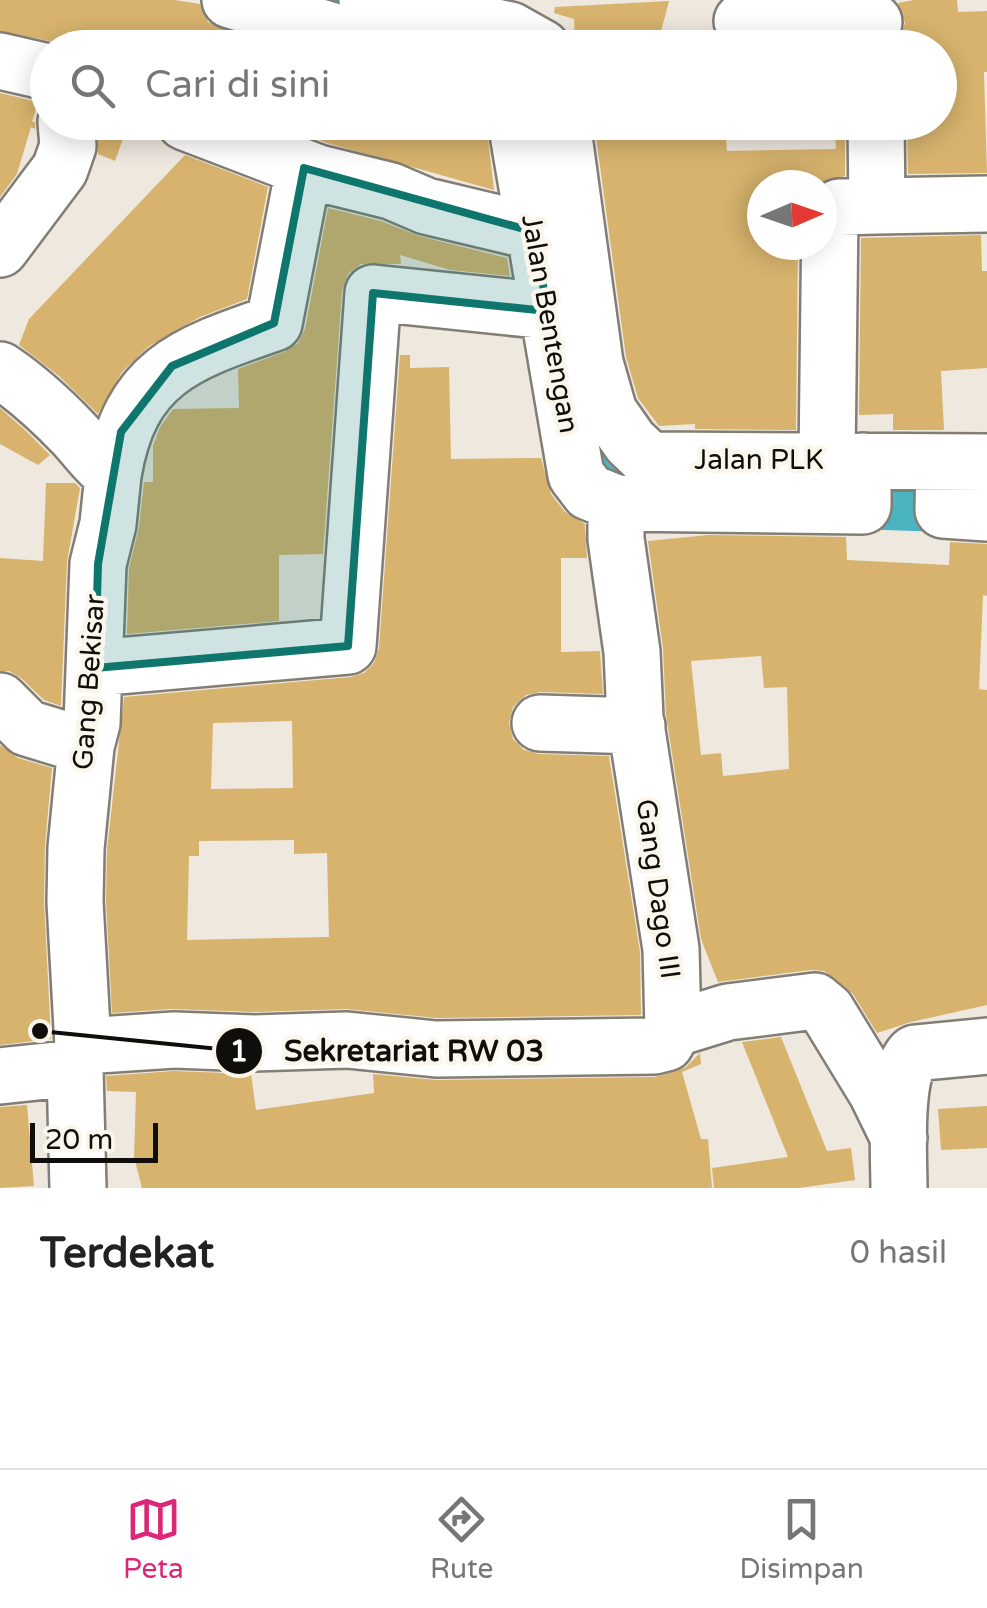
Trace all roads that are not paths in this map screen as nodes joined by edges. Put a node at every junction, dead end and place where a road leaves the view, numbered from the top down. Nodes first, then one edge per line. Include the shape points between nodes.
1 (230, 0) edge
2 (367, 0) edge
3 (551, 0) edge
4 (742, 21) dead end
5 (874, 23) edge
6 (329, 30) edge
7 (510, 30) edge
8 (553, 30) edge
9 (0, 61) edge
10 (30, 68) edge
11 (68, 140) edge
12 (232, 140) edge
13 (519, 140) edge
14 (563, 140) edge
15 (876, 140) edge
16 (304, 168) junction
17 (987, 204) edge
18 (877, 206) junction
19 (535, 232) junction
20 (0, 249) edge
21 (547, 311) junction
22 (575, 365) junction
23 (0, 370) edge
24 (113, 475) junction
25 (855, 478) junction
26 (635, 481) junction
27 (958, 486) edge
28 (95, 668) junction
29 (0, 702) edge
30 (540, 723) dead end
31 (637, 726) junction
32 (86, 746) junction
33 (673, 1030) junction
34 (987, 1046) edge
35 (79, 1057) junction
36 (0, 1076) edge
37 (900, 1163) edge
38 (78, 1188) edge

1 - 6 street
2 - 7 street
3 - 8 street
4 - 5 street
9 - 10 street
11 - 20 street via 60,169
12 - 16 street
13 - 19 street, Jalan Bentengan
14 - 22 street
15 - 18 street
16 - 19 street
16 - 24 street, Gang Bekisar via 274,324 223,341 161,374 132,410
17 - 18 street
18 - 25 street via 830,212
19 - 21 street, Jalan Bentengan
21 - 22 street, Jalan Bentengan
21 - 28 street via 373,292 348,646
22 - 26 street via 630,442
23 - 24 street via 39,399
24 - 28 street, Gang Bekisar via 98,564
25 - 26 street, Jalan PLK
25 - 27 street, Jalan PLK
26 - 31 street, Gang Dago III via 616,539
28 - 32 street, Gang Bekisar
29 - 32 street via 27,728
30 - 31 street
31 - 33 street, Gang Dago III via 672,949
32 - 35 street, Gang Bekisar via 75,902
33 - 35 street via 666,1043 654,1046 436,1049 347,1040 174,1040
33 - 37 street via 728,1012 815,1001 832,1019
34 - 37 street via 908,1057
35 - 36 street
35 - 38 street, Gang Bekisar

